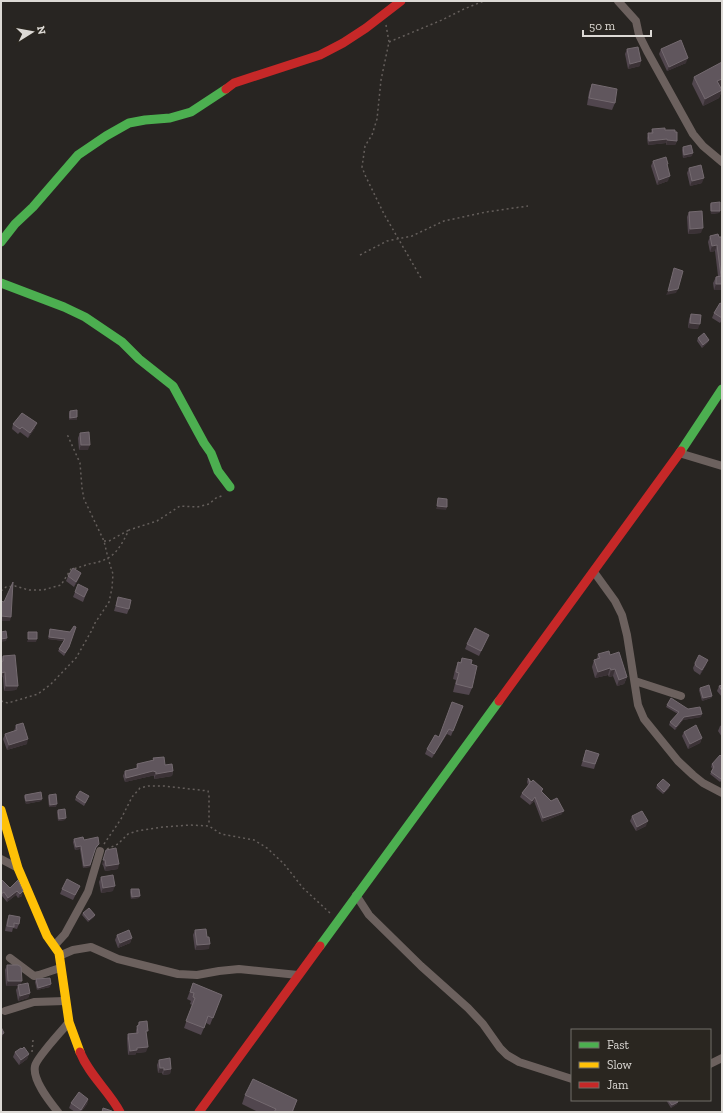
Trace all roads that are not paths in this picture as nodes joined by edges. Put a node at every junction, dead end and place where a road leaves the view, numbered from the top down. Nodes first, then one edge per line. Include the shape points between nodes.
1 (401, 1) edge
2 (618, 1) edge
3 (722, 162) edge
4 (1, 242) edge
5 (1, 283) edge
6 (722, 389) edge
7 (680, 453) junction
8 (722, 466) edge
9 (230, 487) road end
10 (594, 572) junction
11 (635, 681) junction
12 (680, 696) dead end
13 (722, 793) edge
14 (1, 810) edge
15 (100, 852) road end
16 (1, 858) edge
17 (18, 868) junction
18 (356, 895) junction
19 (54, 946) junction
20 (59, 956) junction
21 (10, 958) dead end
22 (60, 968) junction
23 (298, 975) junction
24 (66, 1001) junction
25 (5, 1011) dead end
26 (69, 1022) junction
27 (722, 1058) edge
28 (711, 1064) edge
29 (571, 1079) edge
30 (58, 1112) edge
31 (120, 1112) edge
32 (199, 1112) edge

1 - 4 street via 366,28 320,54 234,83 192,112 170,118 129,123 106,136 78,155
2 - 3 street via 636,21 639,35 647,51 693,134
5 - 9 street via 85,317 122,342 173,386 211,453 218,471
6 - 7 street
7 - 8 street
7 - 10 street
10 - 11 street via 622,615
10 - 18 street
11 - 12 street
11 - 13 street via 638,705 644,719 678,761 693,775
14 - 17 street
15 - 19 street via 88,892 65,934
16 - 17 street
17 - 19 street via 47,936
18 - 23 street
18 - 29 street via 369,915 468,1008 507,1055 519,1062
19 - 20 street
20 - 22 street
20 - 23 street via 82,947 91,947 118,959 187,976 239,969
21 - 22 street via 34,976
22 - 24 street
23 - 32 street
24 - 25 street via 34,1002
24 - 26 street
26 - 30 street via 35,1066 40,1086
26 - 31 street via 88,1068 114,1100
27 - 28 street

